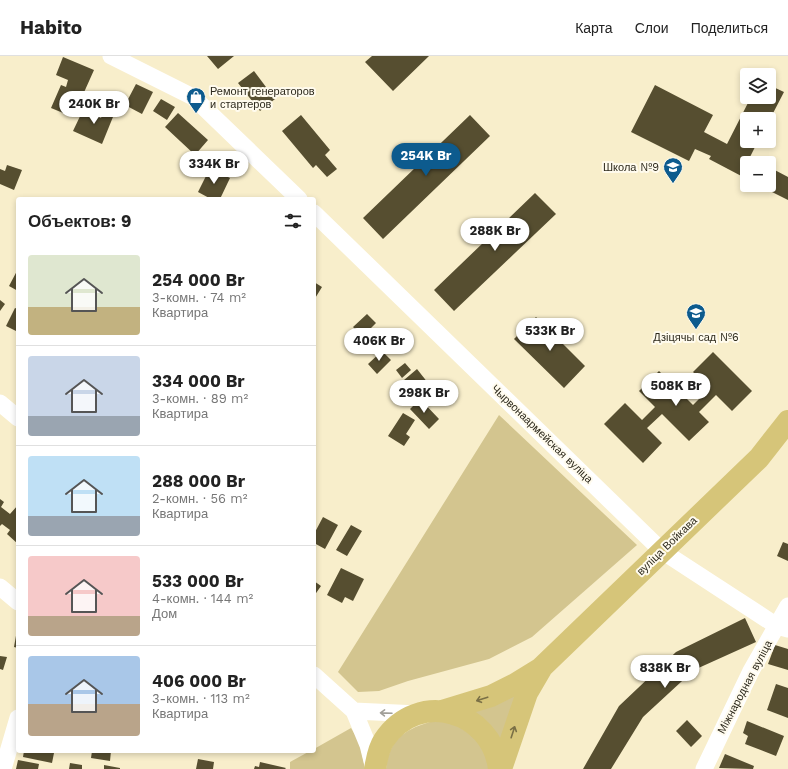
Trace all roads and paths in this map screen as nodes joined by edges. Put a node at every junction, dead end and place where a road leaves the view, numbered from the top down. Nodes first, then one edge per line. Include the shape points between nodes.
1 (111, 56) edge
2 (298, 197) edge
3 (316, 215) edge
4 (0, 403) edge
5 (16, 416) edge
6 (788, 421) edge
7 (662, 551) junction
8 (0, 587) edge
9 (16, 600) edge
10 (788, 606) edge
11 (783, 628) edge
12 (541, 668) junction
13 (316, 677) edge
14 (354, 711) junction
15 (442, 711) junction
16 (419, 714) junction
17 (16, 724) edge
18 (2, 769) edge
19 (375, 769) edge
20 (500, 769) edge
21 (704, 769) edge

1 - 2 street via 193,97
3 - 7 street, Чырвонаармейская вуліца
4 - 5 street
6 - 7 main road, вуліца Войкава via 759,458
7 - 11 street, Чырвонаармейская вуліца
7 - 12 main road, вуліца Войкава
8 - 9 street
10 - 11 street, Міжнародная вуліца
11 - 21 street, Міжнародная вуліца via 751,671
12 -> 15 main road, вуліца Войкава via 491,696
20 -> 12 main road, вуліца Войкава via 527,693
13 - 14 street
16 -> 14 street
14 - 19 street
15 - 16 main road, вуліца Войкава
15 - 20 main road, вуліца Войкава via 464,718 483,731 492,744
16 - 19 main road, вуліца Войкава via 393,729 377,754
17 - 18 street

